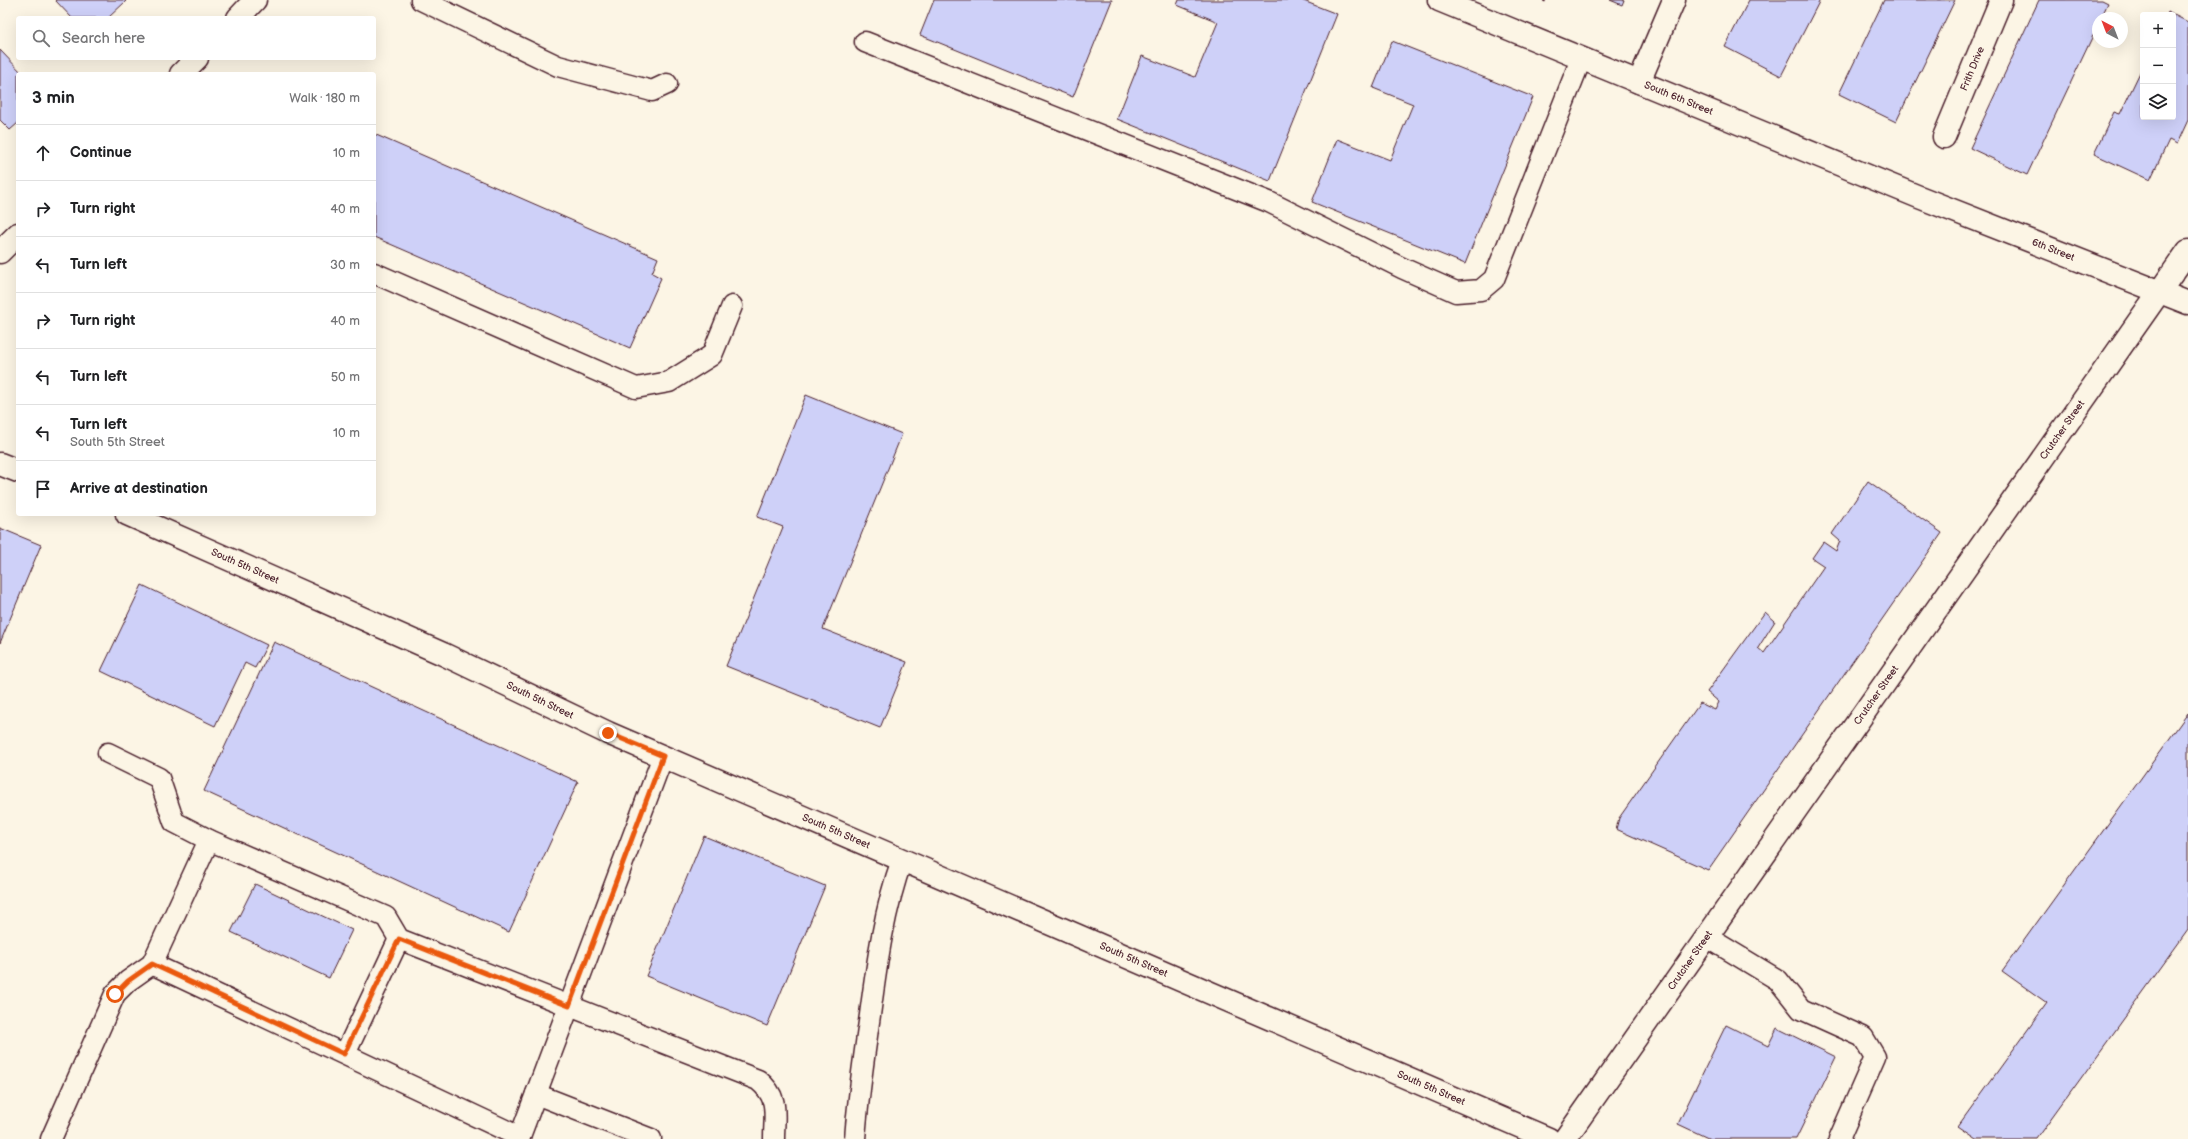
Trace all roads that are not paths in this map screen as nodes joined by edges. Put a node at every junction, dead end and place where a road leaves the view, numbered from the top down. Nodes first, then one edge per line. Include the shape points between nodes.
1 (255, 0) edge
2 (421, 0) edge
3 (1439, 0) edge
4 (1674, 0) edge
5 (2001, 0) edge
6 (240, 16) edge
7 (865, 42) dead end
8 (1581, 59) junction
9 (195, 60) edge
10 (183, 72) edge
11 (1639, 82) junction
12 (667, 84) dead end
13 (1944, 137) dead end
14 (1919, 197) joint
15 (16, 236) edge
16 (2188, 251) edge
17 (0, 252) edge
18 (376, 274) edge
19 (2160, 292) junction
20 (2188, 303) edge
21 (732, 306) dead end
22 (0, 464) edge
23 (16, 470) edge
24 (132, 516) edge
25 (108, 753) dead end
26 (663, 756) junction
27 (209, 840) junction
28 (902, 860) junction
29 (1707, 937) junction
30 (399, 939) junction
31 (152, 964) junction
32 (569, 1006) junction
33 (344, 1054) junction
34 (536, 1094) junction
35 (519, 1138) edge
36 (51, 1139) edge
37 (651, 1139) edge
38 (774, 1139) edge
39 (855, 1139) edge
40 (1549, 1139) edge
41 (1565, 1139) edge
42 (1838, 1139) edge

1 - 6 street
2 - 12 lane via 558,66 652,90
3 - 8 street, South 6th Street
4 - 11 street
5 - 13 street, Frith Drive
7 - 8 lane via 1268,202 1456,292 1481,290 1494,278
8 - 11 street, South 6th Street
9 - 10 street
11 - 14 street, South 6th Street
14 - 19 street, 6th Street
15 - 17 street
16 - 19 street, Crutcher Street
18 - 21 lane via 636,388 669,382 712,355
19 - 20 street, 6th Street
19 - 29 street, Crutcher Street
22 - 23 street
24 - 26 street, South 5th Street
25 - 27 lane via 159,778 174,822
26 - 28 street, South 5th Street
26 - 32 lane
27 - 30 lane via 386,916
27 - 31 lane
28 - 39 lane via 892,888 880,949 857,1101
28 - 40 street, South 5th Street
29 - 41 street, Crutcher Street
29 - 42 lane via 1778,980 1801,1009 1863,1037 1875,1057
30 - 32 lane
30 - 33 lane
31 - 33 lane
31 - 36 lane via 115,994
32 - 34 lane
32 - 38 lane via 758,1080 769,1089 773,1097
33 - 35 lane
34 - 35 lane
34 - 37 lane

